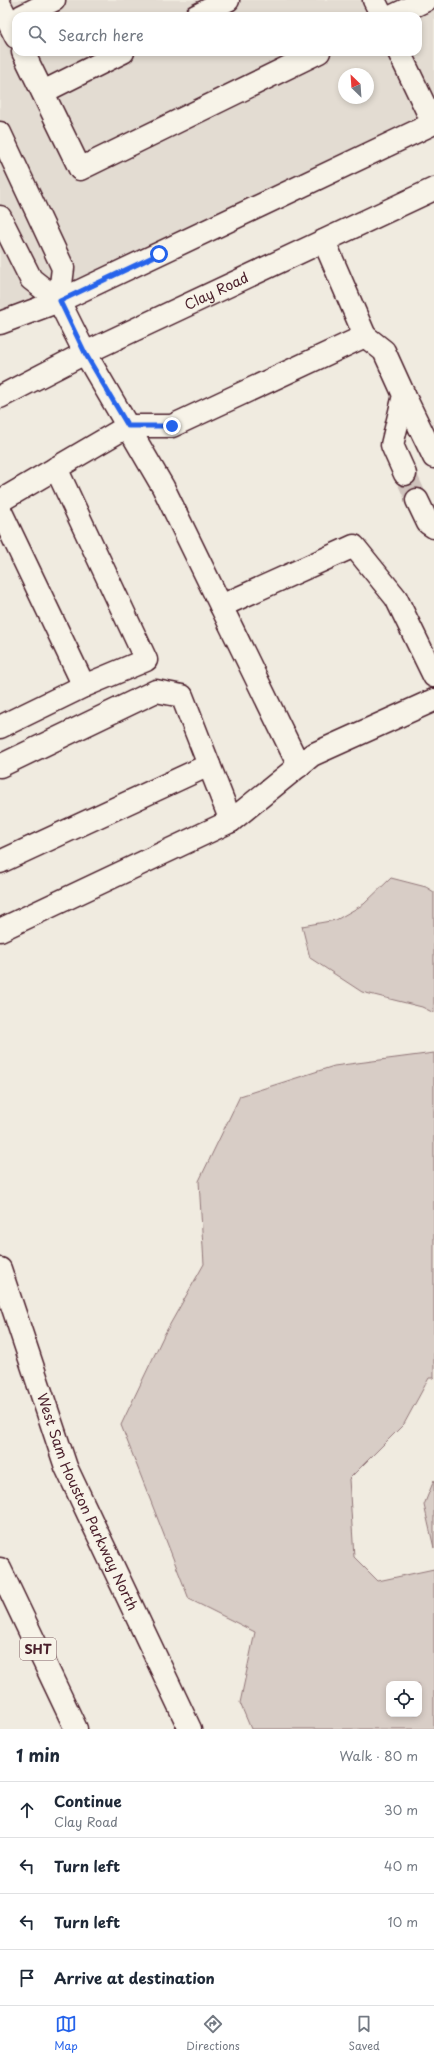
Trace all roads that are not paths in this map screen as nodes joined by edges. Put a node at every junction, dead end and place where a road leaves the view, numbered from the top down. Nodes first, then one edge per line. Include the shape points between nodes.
1 (54, 0) edge
2 (228, 0) edge
3 (374, 0) edge
4 (426, 0) edge
5 (29, 12) edge
6 (204, 12) edge
7 (380, 12) edge
8 (401, 12) edge
9 (25, 56) edge
10 (115, 56) edge
11 (311, 56) edge
12 (401, 56) edge
13 (43, 92) junction
14 (434, 124) edge
15 (0, 133) edge
16 (434, 189) edge
17 (0, 217) edge
18 (324, 241) junction
19 (60, 301) junction
20 (0, 323) edge
21 (365, 336) junction
22 (85, 353) junction
23 (404, 395) junction
24 (0, 397) edge
25 (128, 426) junction
26 (434, 457) edge
27 (56, 468) junction
28 (405, 474) tunnel mouth
29 (417, 500) tunnel mouth
30 (0, 501) edge
31 (0, 510) edge
32 (434, 527) edge
33 (221, 606) junction
34 (434, 676) edge
35 (84, 686) junction
36 (434, 700) edge
37 (0, 727) edge
38 (209, 765) junction
39 (0, 766) edge
40 (299, 766) junction
41 (231, 821) junction
42 (0, 862) edge
43 (0, 930) edge
44 (0, 1269) edge
45 (0, 1568) edge
46 (76, 1729) edge
47 (190, 1729) edge

1 - 5 main road
2 - 6 main road
3 - 7 main road
4 - 8 main road
9 - 13 main road
10 - 13 main road
11 - 13 main road via 80,169
12 - 14 main road
14 - 19 main road
15 - 19 main road via 63,268
16 - 18 main road, Clay Road
17 - 19 main road via 31,279
18 - 21 main road
18 - 22 main road, Clay Road
19 - 20 main road
19 - 22 main road
21 - 23 main road via 384,351
21 - 25 main road via 172,426
22 - 24 main road, Clay Road
22 - 25 main road
23 - 26 main road
23 - 28 main road via 392,445
25 - 27 main road
25 - 33 main road via 163,488
27 - 30 main road
27 - 35 main road via 146,660
29 - 32 main road via 428,523
31 - 35 main road
33 - 34 main road via 354,546 396,598
33 - 40 main road
35 - 37 main road
36 - 40 main road via 312,755
38 - 39 main road via 182,696 156,691
38 - 41 main road
38 - 42 main road
40 - 41 main road
41 - 43 main road
44 - 47 main road, West Sam Houston Parkway North via 66,1467
45 - 46 main road, SHT

